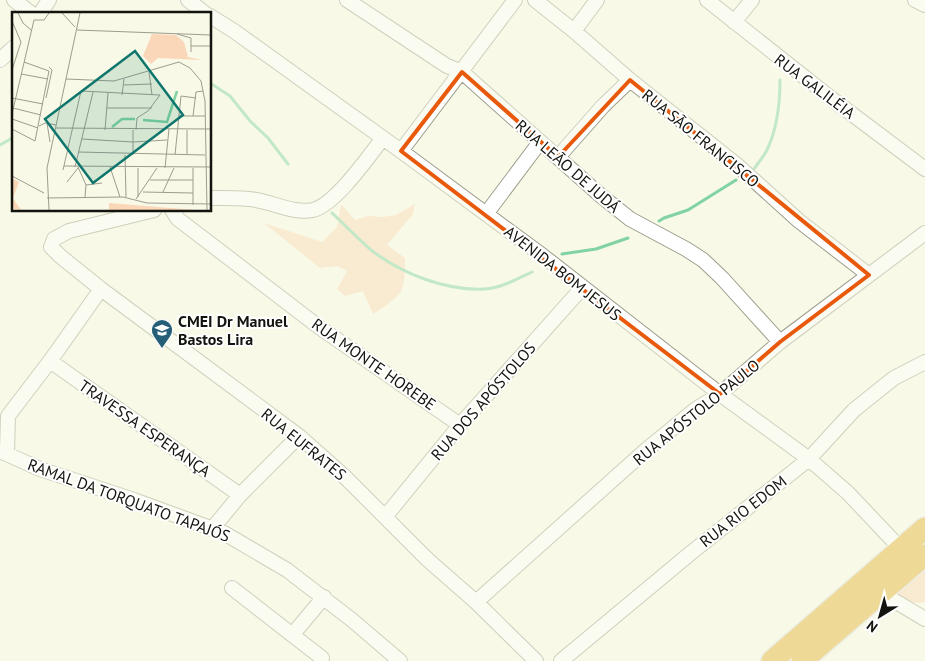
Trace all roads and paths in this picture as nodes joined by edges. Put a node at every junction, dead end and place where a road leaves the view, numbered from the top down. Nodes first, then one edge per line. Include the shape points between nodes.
1 (14, 0) edge
2 (49, 0) edge
3 (188, 0) edge
4 (347, 0) edge
5 (515, 0) edge
6 (535, 0) edge
7 (597, 0) edge
8 (707, 0) edge
9 (752, 0) edge
10 (915, 0) edge
11 (925, 5) edge
12 (29, 12) edge
13 (41, 12) edge
14 (203, 12) edge
15 (211, 17) edge
16 (734, 22) junction
17 (574, 30) junction
18 (12, 49) edge
19 (0, 60) edge
20 (462, 72) junction
21 (630, 80) junction
22 (382, 138) junction
23 (540, 142) junction
24 (401, 151) junction
25 (558, 157) junction
26 (925, 168) edge
27 (211, 198) edge
28 (150, 211) edge
29 (173, 211) edge
30 (486, 214) junction
31 (925, 233) edge
32 (869, 275) junction
33 (582, 288) junction
34 (101, 289) junction
35 (780, 342) junction
36 (50, 361) junction
37 (925, 362) edge
38 (720, 394) junction
39 (4, 411) edge
40 (460, 425) junction
41 (299, 436) junction
42 (4, 452) edge
43 (809, 459) junction
44 (240, 495) junction
45 (385, 517) junction
46 (212, 528) junction
47 (925, 528) edge
48 (893, 556) junction
49 (925, 556) edge
50 (232, 588) dead end
51 (884, 592) junction
52 (324, 597) junction
53 (476, 602) junction
54 (925, 619) edge
55 (293, 634) junction
56 (322, 658) dead end
57 (532, 658) edge
58 (400, 661) edge
59 (561, 661) edge
60 (772, 661) edge
61 (802, 661) edge

1 - 12 street
2 - 13 street
3 - 14 street
4 - 20 street, RUA LEÃO DE JUDÁ via 447,66
5 - 20 street
6 - 17 street, RUA SÃO FRANCISCO
7 - 17 street
8 - 16 street, RUA GALILÉIA
9 - 16 street
10 - 11 street
15 - 22 street, AVENIDA BOM JESUS
16 - 26 street, RUA GALILÉIA
17 - 21 street, RUA SÃO FRANCISCO
18 - 19 street
20 - 23 street, RUA LEÃO DE JUDÁ
20 - 24 street
21 - 25 street
21 - 32 street, RUA SÃO FRANCISCO
22 - 24 street, AVENIDA BOM JESUS
22 - 27 street via 339,192 315,209 290,209 233,197
23 - 25 street, RUA LEÃO DE JUDÁ
23 - 30 street
24 - 30 street, AVENIDA BOM JESUS
25 - 35 street, RUA LEÃO DE JUDÁ via 630,219 703,260
28 - 34 street, RUA EUFRATES via 93,224 54,239 53,250
29 - 40 street, RUA MONTE HOREBE via 178,219 319,327
30 - 33 street, AVENIDA BOM JESUS
31 - 32 street, RUA APÓSTOLO PAULO
32 - 35 street, RUA APÓSTOLO PAULO
33 - 38 street, AVENIDA BOM JESUS
33 - 40 street, RUA DOS APÓSTOLOS
34 - 36 street
34 - 41 street, RUA EUFRATES
35 - 38 street, RUA APÓSTOLO PAULO
36 - 39 street
36 - 44 street, TRAVESSA ESPERANÇA
37 - 43 street, RUA RIO EDOM via 894,378 854,410
38 - 43 street, AVENIDA BOM JESUS
38 - 53 street, RUA APÓSTOLO PAULO via 696,409 646,450
39 - 42 street
40 - 45 street, RUA DOS APÓSTOLOS
41 - 44 street
41 - 45 street, RUA EUFRATES
42 - 46 street, RAMAL DA TORQUATO TAPAJÓS via 40,469
43 - 48 street, AVENIDA BOM JESUS via 848,493
43 - 59 street, RUA RIO EDOM
44 - 46 street
45 - 53 street, RUA EUFRATES
46 - 52 street, RAMAL DA TORQUATO TAPAJÓS via 287,570
47 - 48 highway
48 - 51 street via 879,581
48 - 60 highway
49 - 51 highway
50 - 55 street
51 - 54 street
51 - 61 highway
52 - 55 street
52 - 58 street, RAMAL DA TORQUATO TAPAJÓS
53 - 57 street, RUA EUFRATES
55 - 56 street

